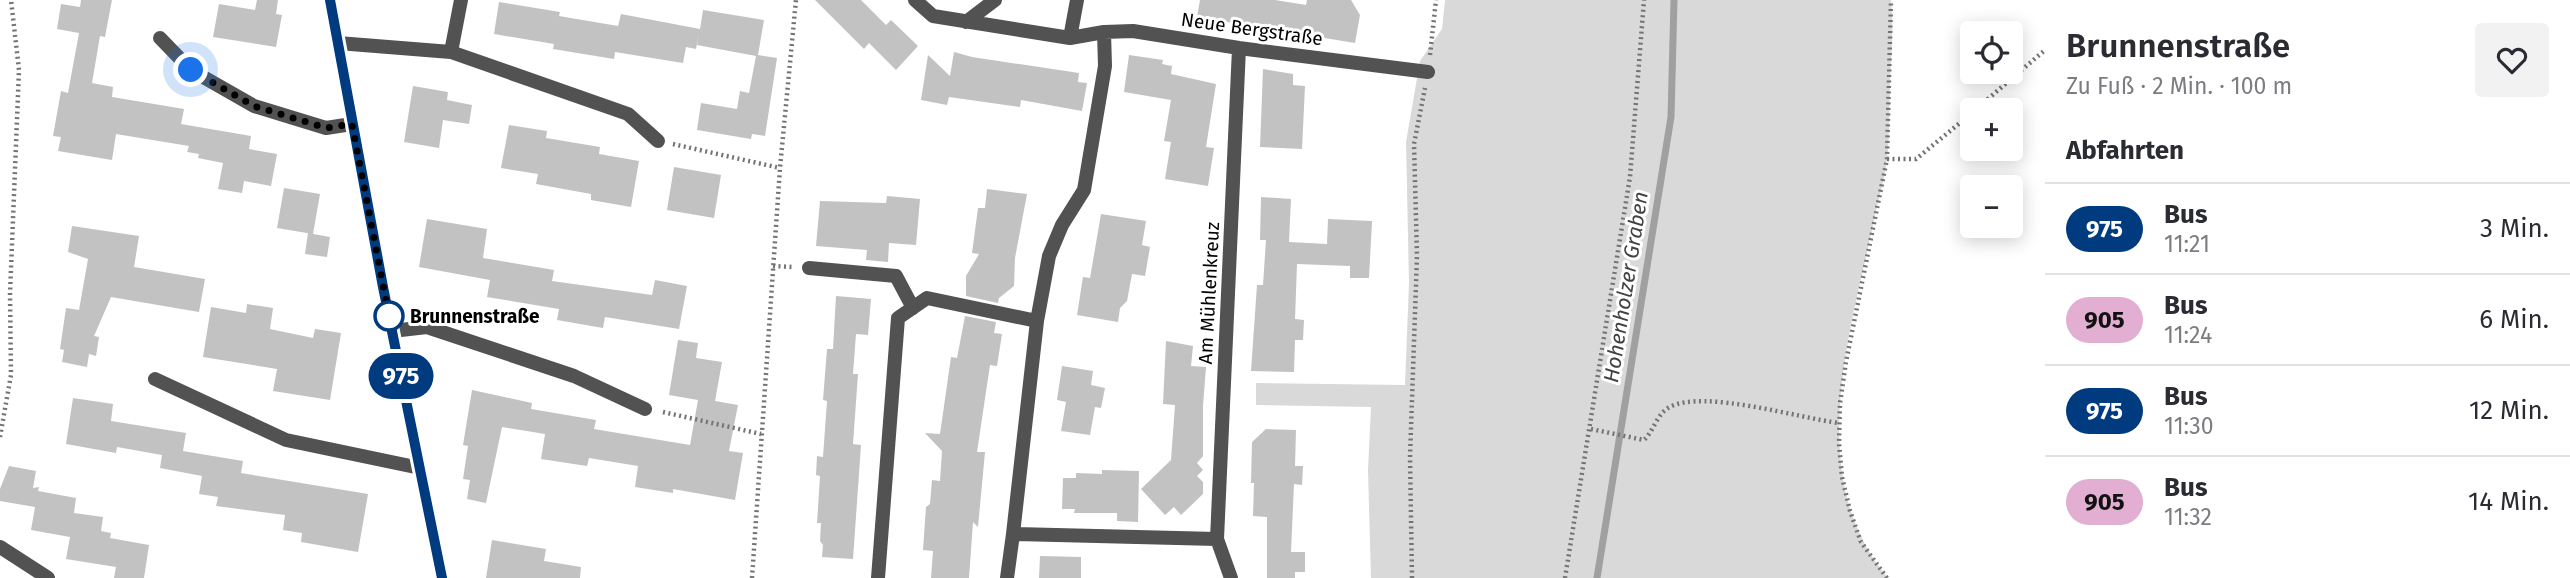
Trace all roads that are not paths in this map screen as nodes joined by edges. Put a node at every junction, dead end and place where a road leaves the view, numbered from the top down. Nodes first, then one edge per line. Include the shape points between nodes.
1 (330, 0) edge
2 (461, 0) edge
3 (915, 0) edge
4 (995, 0) edge
5 (1077, 0) edge
6 (965, 22) junction
7 (1104, 32) junction
8 (160, 38) dead end
9 (1070, 38) junction
10 (338, 43) junction
11 (1239, 48) junction
12 (451, 52) junction
13 (1428, 72) road end
14 (352, 124) junction
15 (658, 141) road end
16 (809, 268) dead end
17 (913, 307) junction
18 (1037, 321) junction
19 (392, 331) junction
20 (155, 379) dead end
21 (645, 409) road end
22 (420, 468) junction
23 (1013, 534) junction
24 (1217, 539) junction
25 (0, 547) edge
26 (48, 578) edge
27 (442, 578) edge
28 (878, 578) edge
29 (1007, 578) edge
30 (1231, 578) edge

1 - 10 street
2 - 12 street
3 - 6 street, Neue Bergstraße via 933,16
4 - 6 street
5 - 9 street
6 - 9 street, Neue Bergstraße
7 - 9 street, Neue Bergstraße
7 - 11 street, Neue Bergstraße via 1133,31
7 - 18 street via 1105,66 1084,190 1049,256
8 - 14 street via 191,70 254,106 326,128
10 - 12 street
10 - 14 street
11 - 13 street, Neue Bergstraße
11 - 24 street, Am Mühlenkreuz
12 - 15 street via 628,114
14 - 19 street
16 - 17 street via 896,276
17 - 18 street via 928,298
17 - 28 street via 898,318
18 - 23 street
19 - 21 street via 427,327 573,376
19 - 22 street
20 - 22 street via 286,440
22 - 27 street
23 - 24 street
23 - 29 street
24 - 30 street, Am Mühlenkreuz
25 - 26 street

